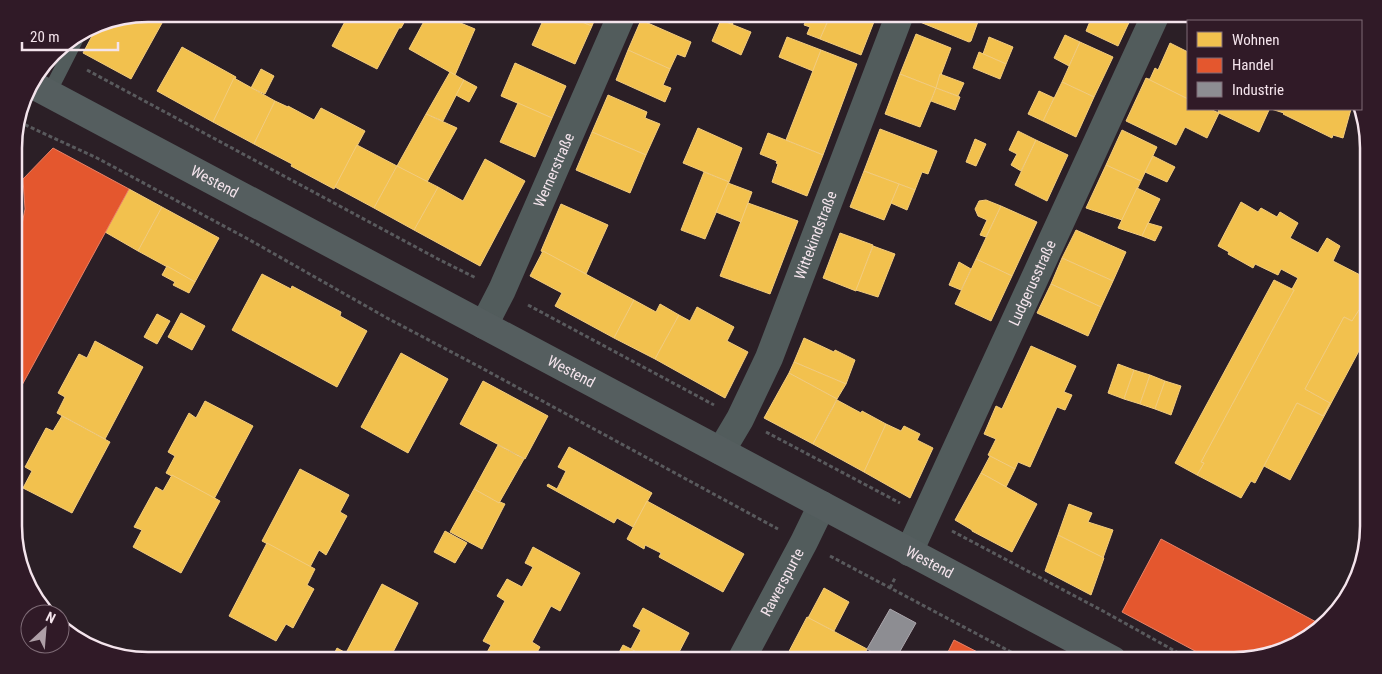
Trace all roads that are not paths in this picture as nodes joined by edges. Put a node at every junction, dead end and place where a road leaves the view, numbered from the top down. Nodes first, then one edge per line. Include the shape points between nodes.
1 (897, 22) edge
2 (1152, 22) edge
3 (618, 23) edge
4 (71, 49) edge
5 (40, 88) edge
6 (484, 325) junction
7 (721, 451) junction
8 (822, 505) junction
9 (909, 552) junction
10 (746, 651) edge
11 (1096, 651) edge

1 - 7 street, Wittekindstraße via 769,358
2 - 9 street, Ludgerusstraße
3 - 6 street, Wernerstraße
4 - 5 lane
5 - 6 main road, Westend
6 - 7 main road, Westend
7 - 8 main road, Westend
8 - 9 main road, Westend
8 - 10 street, Rawerspurte
9 - 11 main road, Westend

